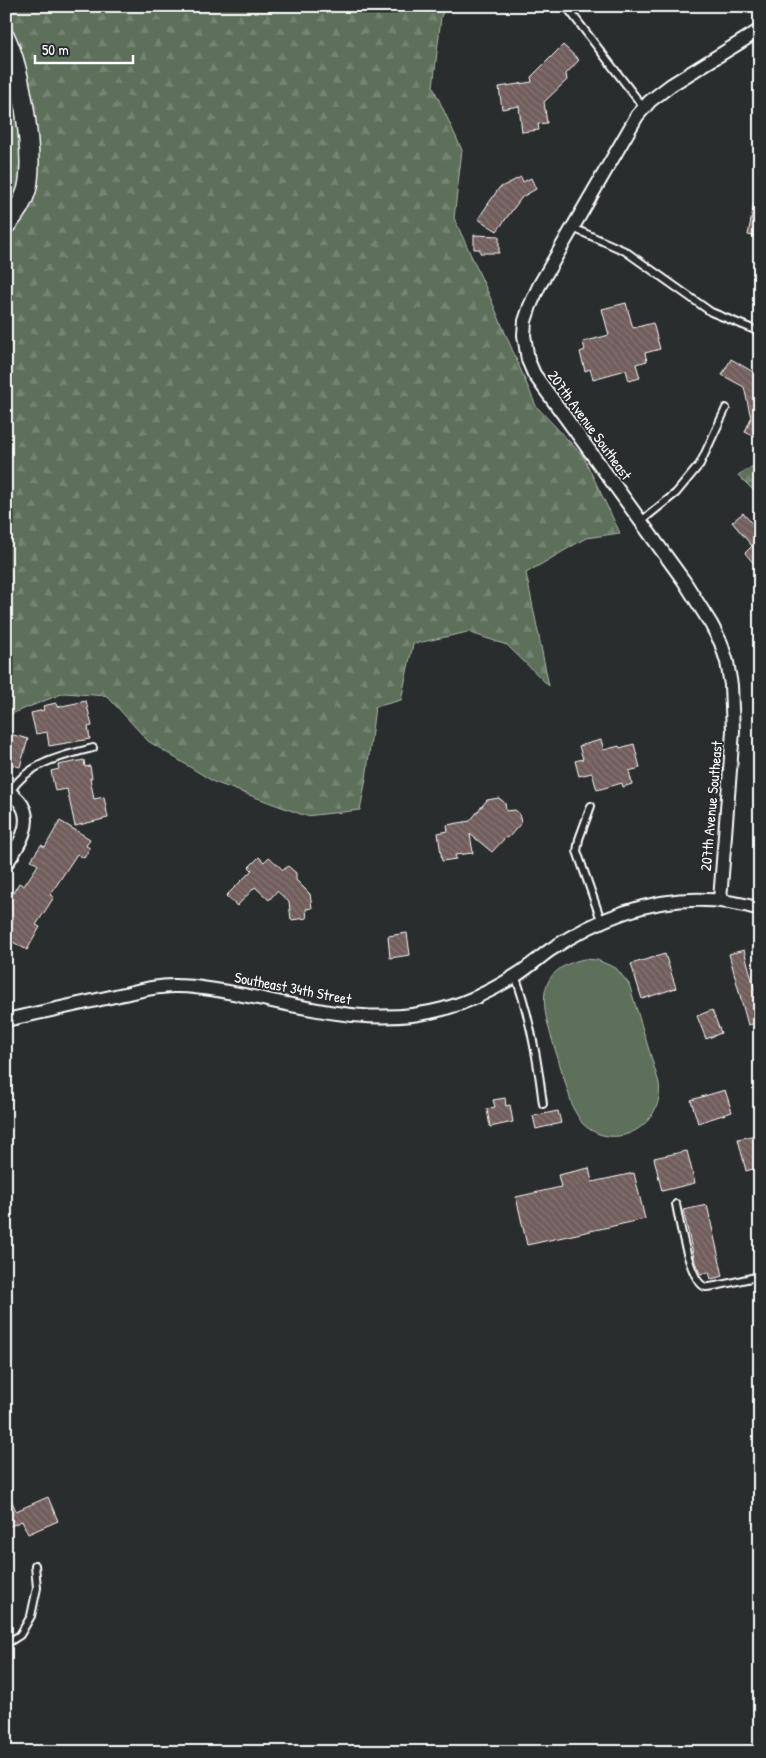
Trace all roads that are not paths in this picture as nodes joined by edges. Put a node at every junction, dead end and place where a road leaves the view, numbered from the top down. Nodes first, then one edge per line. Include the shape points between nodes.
1 (566, 6) edge
2 (760, 30) edge
3 (6, 38) edge
4 (644, 108) junction
5 (6, 225) edge
6 (573, 228) junction
7 (760, 332) edge
8 (726, 408) dead end
9 (640, 522) junction
10 (93, 748) dead end
11 (8, 792) edge
12 (591, 806) dead end
13 (6, 864) edge
14 (720, 900) junction
15 (760, 909) edge
16 (601, 920) junction
17 (515, 975) junction
18 (6, 1020) edge
19 (543, 1104) dead end
20 (676, 1204) dead end
21 (760, 1276) edge
22 (35, 1565) dead end
23 (6, 1644) edge

1 - 4 lane
2 - 4 street, 207th Avenue Southeast via 671,85
3 - 5 street via 17,68 30,162 22,203
4 - 6 street, 207th Avenue Southeast
6 - 7 lane via 625,250 710,312
6 - 9 street, 207th Avenue Southeast via 530,306 524,335 528,360 534,374
8 - 9 lane via 700,464 676,493
9 - 14 street, 207th Avenue Southeast via 711,624 726,662 734,732
10 - 11 lane via 51,759 18,780
11 - 13 street via 25,812 26,825
12 - 16 lane via 577,850
14 - 15 street, Southeast 34th Street
14 - 16 street, Southeast 34th Street via 662,902
16 - 17 street, Southeast 34th Street
17 - 18 street, Southeast 34th Street via 496,988 444,1009 391,1017 325,1012 175,985
17 - 19 lane via 524,1001
20 - 21 lane via 692,1271 698,1283 706,1287
22 - 23 lane via 37,1588 31,1616 20,1635

